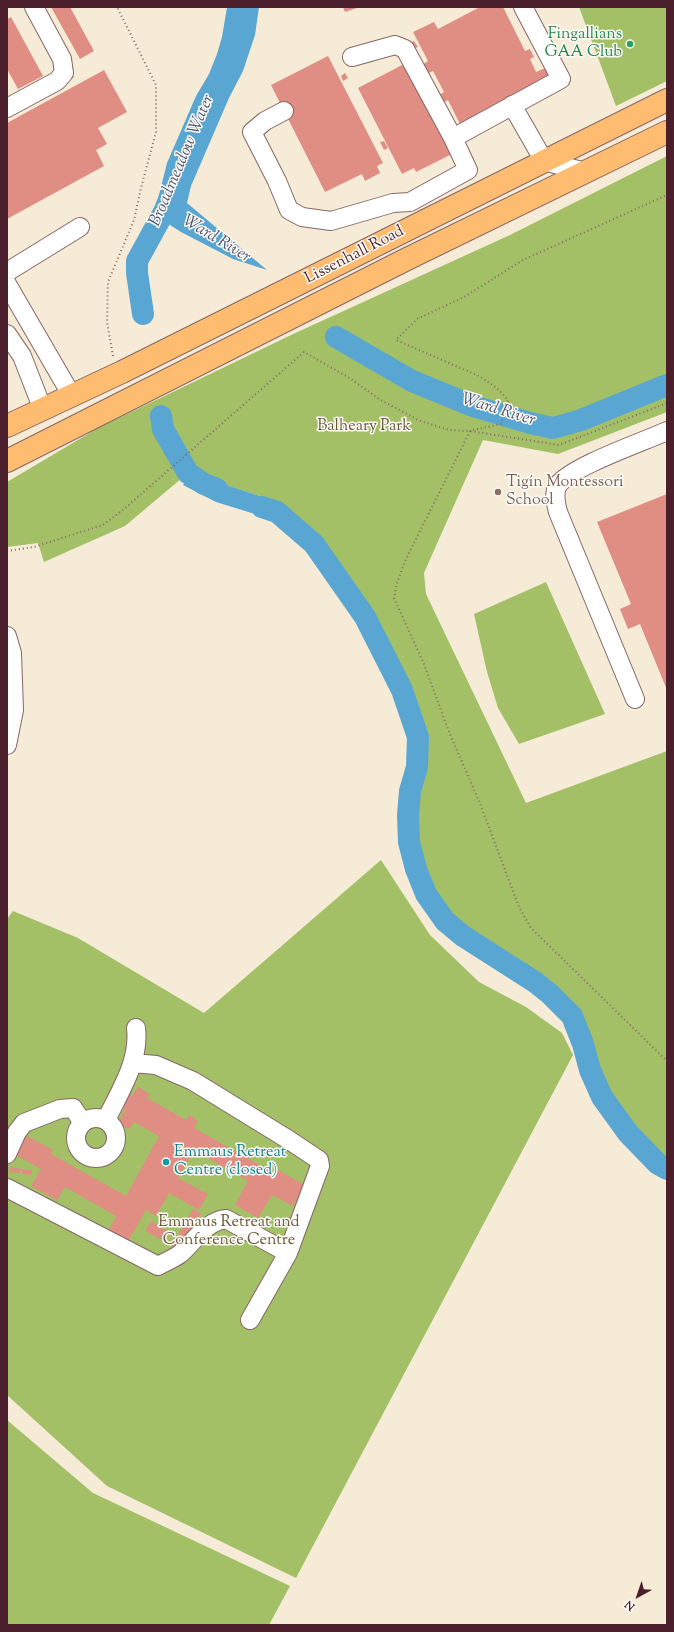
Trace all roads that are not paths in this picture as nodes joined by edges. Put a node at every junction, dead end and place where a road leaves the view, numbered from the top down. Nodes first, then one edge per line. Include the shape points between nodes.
1 (34, 7) edge
2 (523, 7) edge
3 (352, 57) dead end
4 (667, 100) edge
5 (512, 105) junction
6 (7, 108) edge
7 (284, 111) dead end
8 (667, 132) edge
9 (453, 138) junction
10 (544, 161) junction
11 (585, 172) junction
12 (80, 227) dead end
13 (7, 272) edge
14 (7, 284) edge
15 (7, 334) edge
16 (72, 396) junction
17 (43, 410) junction
18 (7, 426) edge
19 (667, 431) edge
20 (57, 437) junction
21 (7, 461) edge
22 (7, 636) edge
23 (635, 699) dead end
24 (7, 745) edge
25 (136, 1028) dead end
26 (133, 1063) junction
27 (106, 1120) junction
28 (83, 1123) junction
29 (7, 1154) edge
30 (7, 1188) edge
31 (288, 1253) junction
32 (250, 1320) dead end

1 - 6 street via 62,59 64,73 57,81
2 - 5 street via 561,79
3 - 9 street via 395,45 405,49
4 - 10 main road, Lissenhall Road
5 - 9 street
5 - 10 street
7 - 9 street via 265,121 252,132 289,210 302,217 331,221 392,203 410,202 468,170
8 - 11 main road, Lissenhall Road
10 - 11 street
10 - 16 main road, Lissenhall Road
11 - 20 main road, Lissenhall Road
12 - 13 street
14 - 16 street
15 - 17 street via 22,356
16 - 17 main road, Lissenhall Road
17 - 18 main road, Lissenhall Road
17 - 20 main road
19 - 23 street via 569,475 557,486 554,499
20 - 21 main road, Lissenhall Road
22 - 24 street via 12,653 14,710
25 - 26 street via 137,1041
26 - 27 street
26 - 31 street via 156,1065 193,1081 319,1160 320,1166
27 - 28 street via 94,1118
27 - 28 street via 115,1129 116,1142 110,1152 99,1158 86,1155 78,1146 77,1133
28 - 29 street via 73,1108 60,1109 24,1124 17,1132
30 - 31 street via 158,1266 179,1254 206,1228 218,1220 226,1219
31 - 32 street

